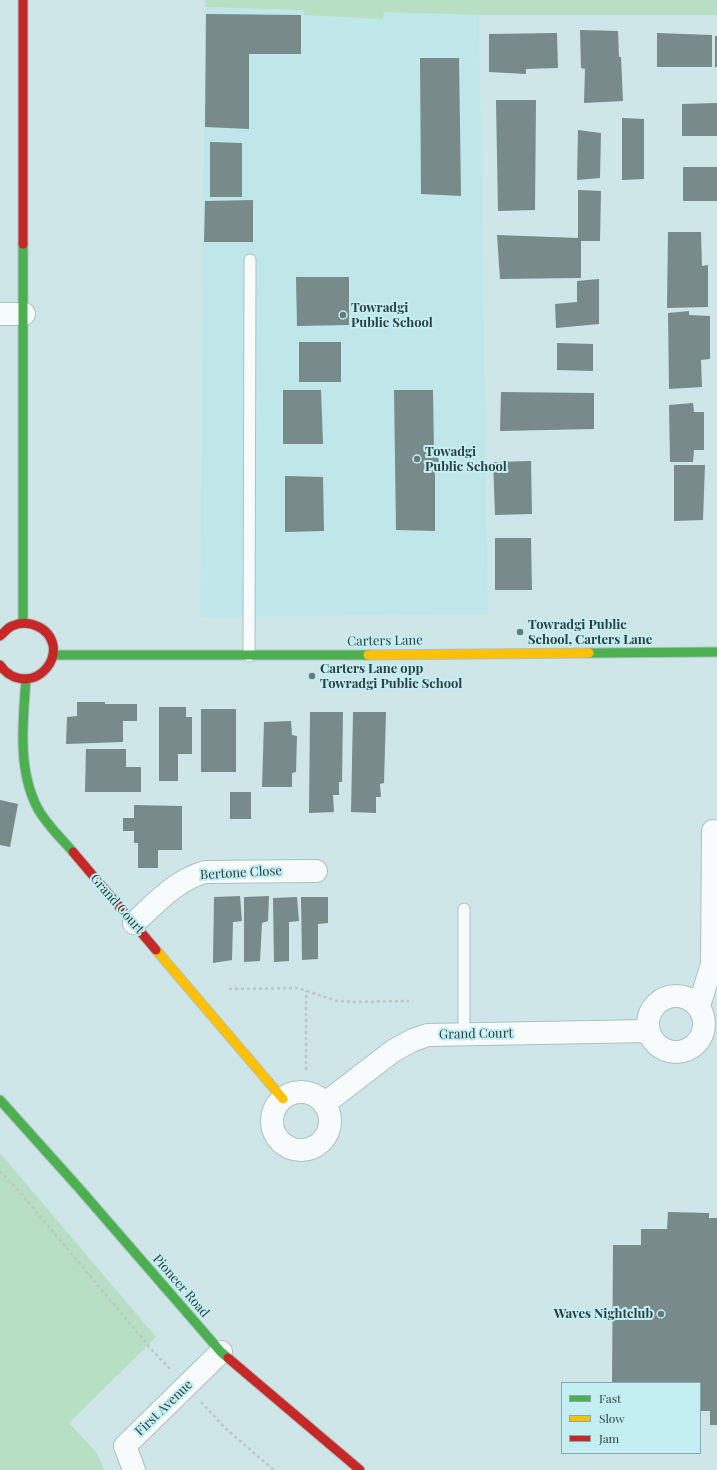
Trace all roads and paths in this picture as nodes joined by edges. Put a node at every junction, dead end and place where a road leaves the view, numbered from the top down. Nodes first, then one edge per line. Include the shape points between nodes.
1 (23, 0) edge
2 (250, 260) dead end
3 (0, 314) edge
4 (24, 314) junction
5 (23, 622) junction
6 (0, 636) edge
7 (717, 652) edge
8 (53, 655) junction
9 (249, 656) junction
10 (0, 665) edge
11 (26, 679) junction
12 (713, 831) dead end
13 (316, 871) dead end
14 (464, 909) dead end
15 (134, 923) junction
16 (230, 989) dead end
17 (306, 991) junction
18 (409, 1000) dead end
19 (699, 1006) junction
20 (649, 1031) junction
21 (464, 1033) junction
22 (306, 1070) dead end
23 (283, 1098) junction
24 (0, 1100) edge
25 (324, 1104) junction
26 (0, 1171) edge
27 (221, 1352) junction
28 (186, 1386) junction
29 (134, 1470) edge
30 (274, 1470) edge
31 (360, 1470) edge

1 - 4 main road
2 - 9 lane
3 - 4 street
4 - 5 main road
5 - 6 main road via 6,628
5 - 8 main road via 35,624 46,631 53,647
7 - 9 main road, Carters Lane
8 - 9 main road, Carters Lane
8 - 11 main road via 44,672
10 - 11 main road via 9,675 17,679
11 - 15 main road, Grand Court via 25,760 28,783 36,806 53,830
12 - 19 street via 712,964
13 - 15 street, Bertone Close via 212,872 193,876 180,882
14 - 21 lane
15 - 23 main road, Grand Court
16 - 17 path via 298,988
17 - 18 path via 337,1001
17 - 22 path
19 - 20 street via 683,996 673,995 664,998 650,1012
19 - 20 street via 705,1024 704,1032 700,1041 689,1049 667,1051 652,1039
20 - 21 street, Grand Court
21 - 25 street, Grand Court via 428,1035 393,1050
23 - 25 street via 300,1092 309,1093
23 - 25 street via 276,1106 272,1125 281,1142 288,1148 298,1150 307,1150 324,1140 330,1122 329,1112
24 - 27 main road, Pioneer Road
26 - 28 path via 152,1350
27 - 28 street, First Avenue
27 - 31 main road, Pioneer Road
28 - 29 street, First Avenue via 125,1446
28 - 30 path via 225,1428

